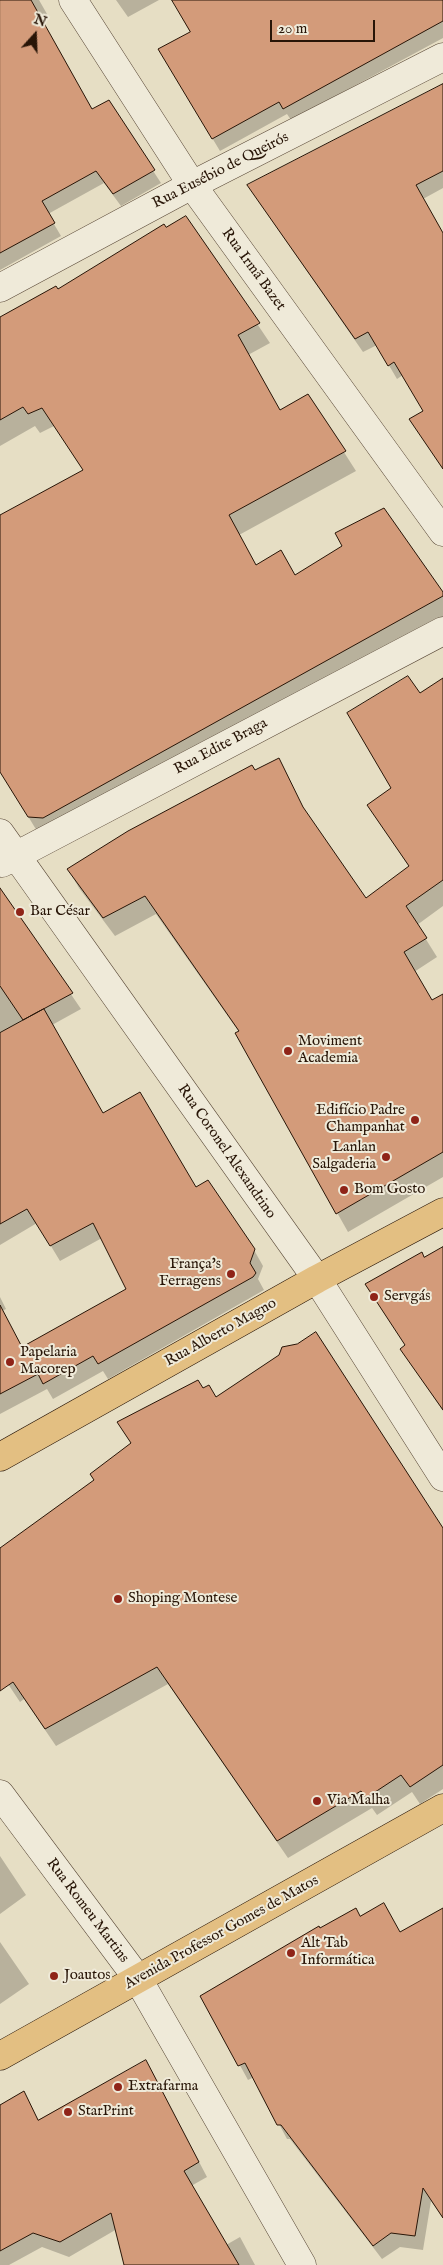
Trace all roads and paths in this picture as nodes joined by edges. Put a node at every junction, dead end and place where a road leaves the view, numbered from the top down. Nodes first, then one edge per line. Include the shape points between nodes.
1 (73, 0) edge
2 (443, 57) edge
3 (192, 185) junction
4 (0, 288) edge
5 (443, 532) edge
6 (443, 631) edge
7 (0, 833) edge
8 (8, 860) edge
9 (443, 1212) edge
10 (317, 1279) junction
11 (0, 1457) edge
12 (443, 1477) edge
13 (0, 1794) edge
14 (443, 1808) edge
15 (138, 1979) junction
16 (0, 2056) edge
17 (302, 2265) edge

1 - 3 street, Rua Irmã Bazet
2 - 3 street, Rua Eusébio de Queirós
3 - 4 street, Rua Eusébio de Queirós
3 - 5 street, Rua Irmã Bazet
6 - 8 street, Rua Edite Braga
7 - 8 street, Rua Coronel Alexandrino
8 - 10 street, Rua Coronel Alexandrino
9 - 10 main road, Rua Alberto Magno
10 - 11 main road, Rua Alberto Magno
10 - 12 street, Rua Coronel Alexandrino
13 - 15 street, Rua Romeu Martins
14 - 15 main road, Avenida Professor Gomes de Matos
15 - 16 main road, Avenida Professor Gomes de Matos
15 - 17 street, Rua Romeu Martins

